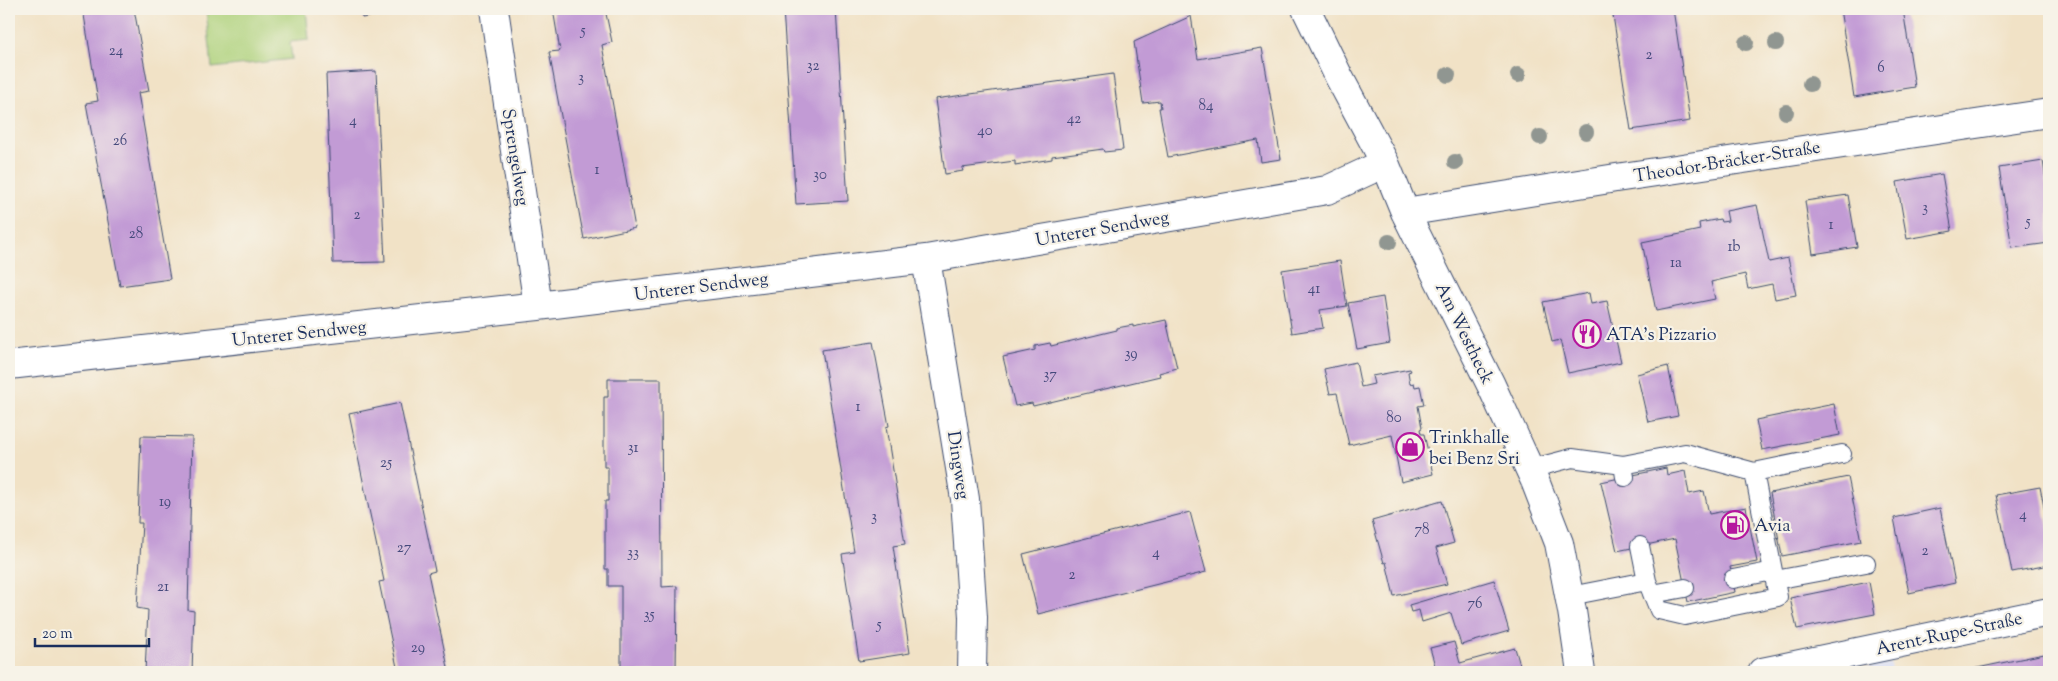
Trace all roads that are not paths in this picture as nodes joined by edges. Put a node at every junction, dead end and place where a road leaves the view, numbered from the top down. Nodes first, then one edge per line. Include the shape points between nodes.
1 (494, 9) edge
2 (1306, 9) edge
3 (2049, 113) edge
4 (1385, 163) junction
5 (1405, 212) junction
6 (926, 259) junction
7 (538, 306) junction
8 (9, 365) edge
9 (1842, 454) dead end
10 (1530, 469) junction
11 (1754, 472) junction
12 (1640, 546) dead end
13 (1866, 562) dead end
14 (1774, 575) junction
15 (1733, 579) dead end
16 (1649, 588) junction
17 (1685, 588) dead end
18 (1570, 596) junction
19 (2049, 612) edge
20 (972, 672) edge
21 (1581, 672) edge
22 (1762, 672) edge

1 - 7 street, Sprengelweg
2 - 4 street, Am Westheck
3 - 5 street, Theodor-Bräcker-Straße
4 - 5 street, Am Westheck
4 - 6 street, Unterer Sendweg via 1327,190
5 - 10 street, Am Westheck
6 - 7 street, Unterer Sendweg
6 - 20 street, Dingweg via 965,499 973,617
7 - 8 street, Unterer Sendweg
9 - 11 lane
10 - 11 lane via 1572,458 1624,471 1685,453
10 - 18 street, Am Westheck via 1559,543
11 - 14 lane
12 - 16 lane
13 - 14 lane
14 - 15 lane
14 - 16 lane via 1778,597 1685,616 1659,610
16 - 17 lane
16 - 18 lane
18 - 21 street, Am Westheck
19 - 22 street, Arent-Rupe-Straße

